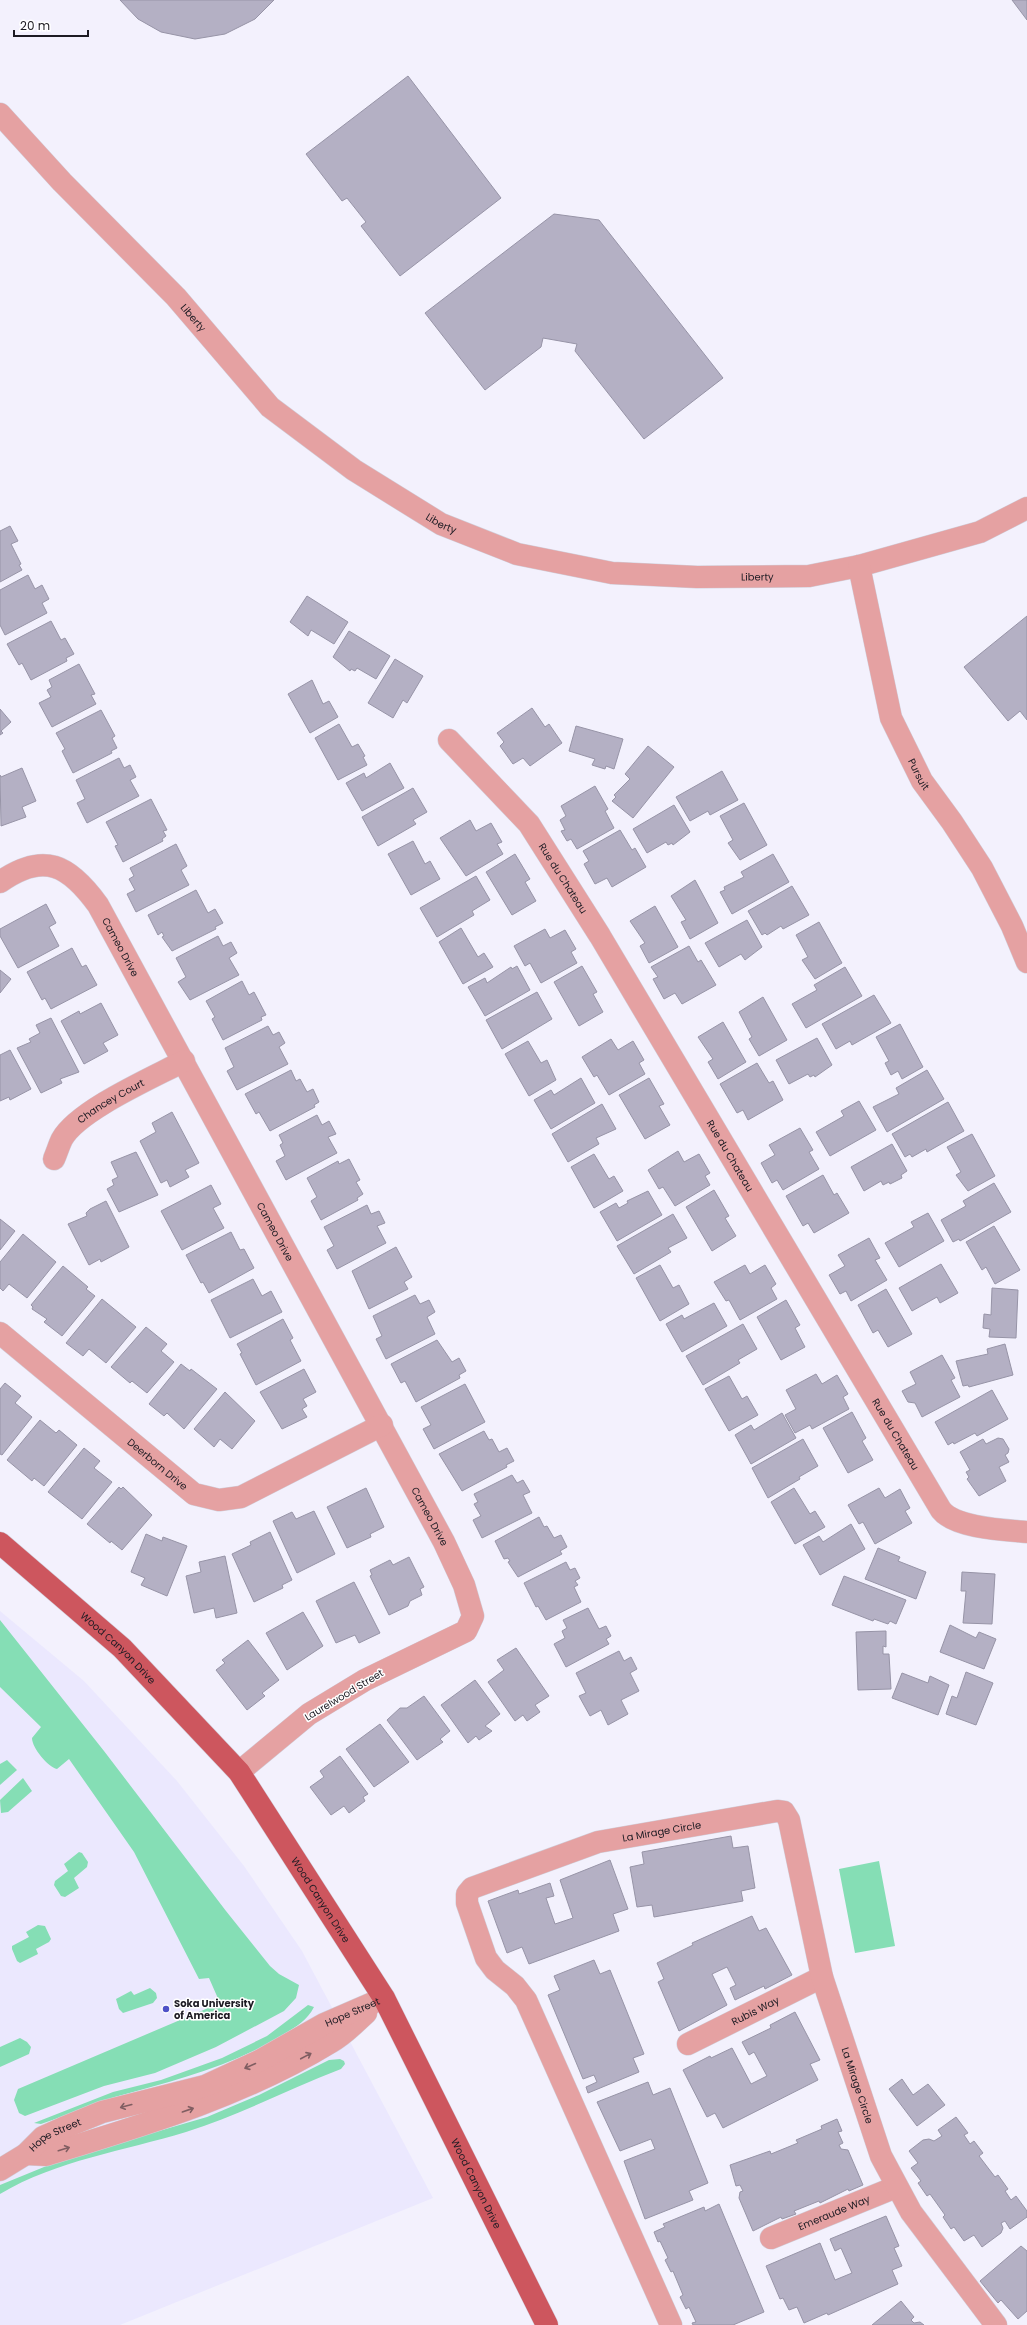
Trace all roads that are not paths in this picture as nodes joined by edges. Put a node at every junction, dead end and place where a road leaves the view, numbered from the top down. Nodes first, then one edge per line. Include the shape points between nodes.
1 (0, 114) edge
2 (1027, 508) edge
3 (859, 566) junction
4 (449, 740) dead end
5 (0, 882) edge
6 (1027, 962) edge
7 (184, 1060) junction
8 (54, 1159) dead end
9 (0, 1333) edge
10 (382, 1425) junction
11 (1027, 1532) edge
12 (0, 1543) edge
13 (473, 1616) joint
14 (239, 1772) junction
15 (822, 1977) junction
16 (384, 1998) junction
17 (688, 2044) dead end
18 (0, 2170) edge
19 (896, 2187) junction
20 (771, 2238) dead end
21 (547, 2325) edge
22 (671, 2325) edge
23 (996, 2325) edge

1 - 3 street, Liberty via 62,182 176,297 270,407 354,470 441,524 518,554 612,573 809,576
2 - 3 street, Liberty via 980,532
3 - 6 street, Pursuit via 891,718 922,781 982,868 1012,926
4 - 11 street, Rue du Chateau via 529,824 600,936 946,1517 982,1527
5 - 7 street, Cameo Drive via 14,872 34,865 53,865 68,871 84,886 98,905
7 - 8 street, Chancey Court via 80,1119 63,1137
7 - 10 street, Cameo Drive
9 - 10 street, Deerborn Drive via 194,1494 219,1500 241,1497
10 - 13 street, Cameo Drive via 448,1549 464,1585
12 - 14 main road, Wood Canyon Drive via 122,1648
13 - 14 street, Laurelwood Street via 466,1631 364,1680 309,1714
14 - 16 main road, Wood Canyon Drive
15 - 17 street, Rubis Way
15 - 19 street, La Mirage Circle via 881,2156
15 - 22 street, La Mirage Circle via 789,1820 784,1812 777,1811 598,1842 472,1888 467,1894 467,1903 486,1958 526,2000
16 - 18 street, Hope Street via 332,2042 270,2075 204,2104 46,2155 26,2154
16 - 21 main road, Wood Canyon Drive
19 - 20 street, Emeraude Way
19 - 23 street, La Mirage Circle via 911,2212

